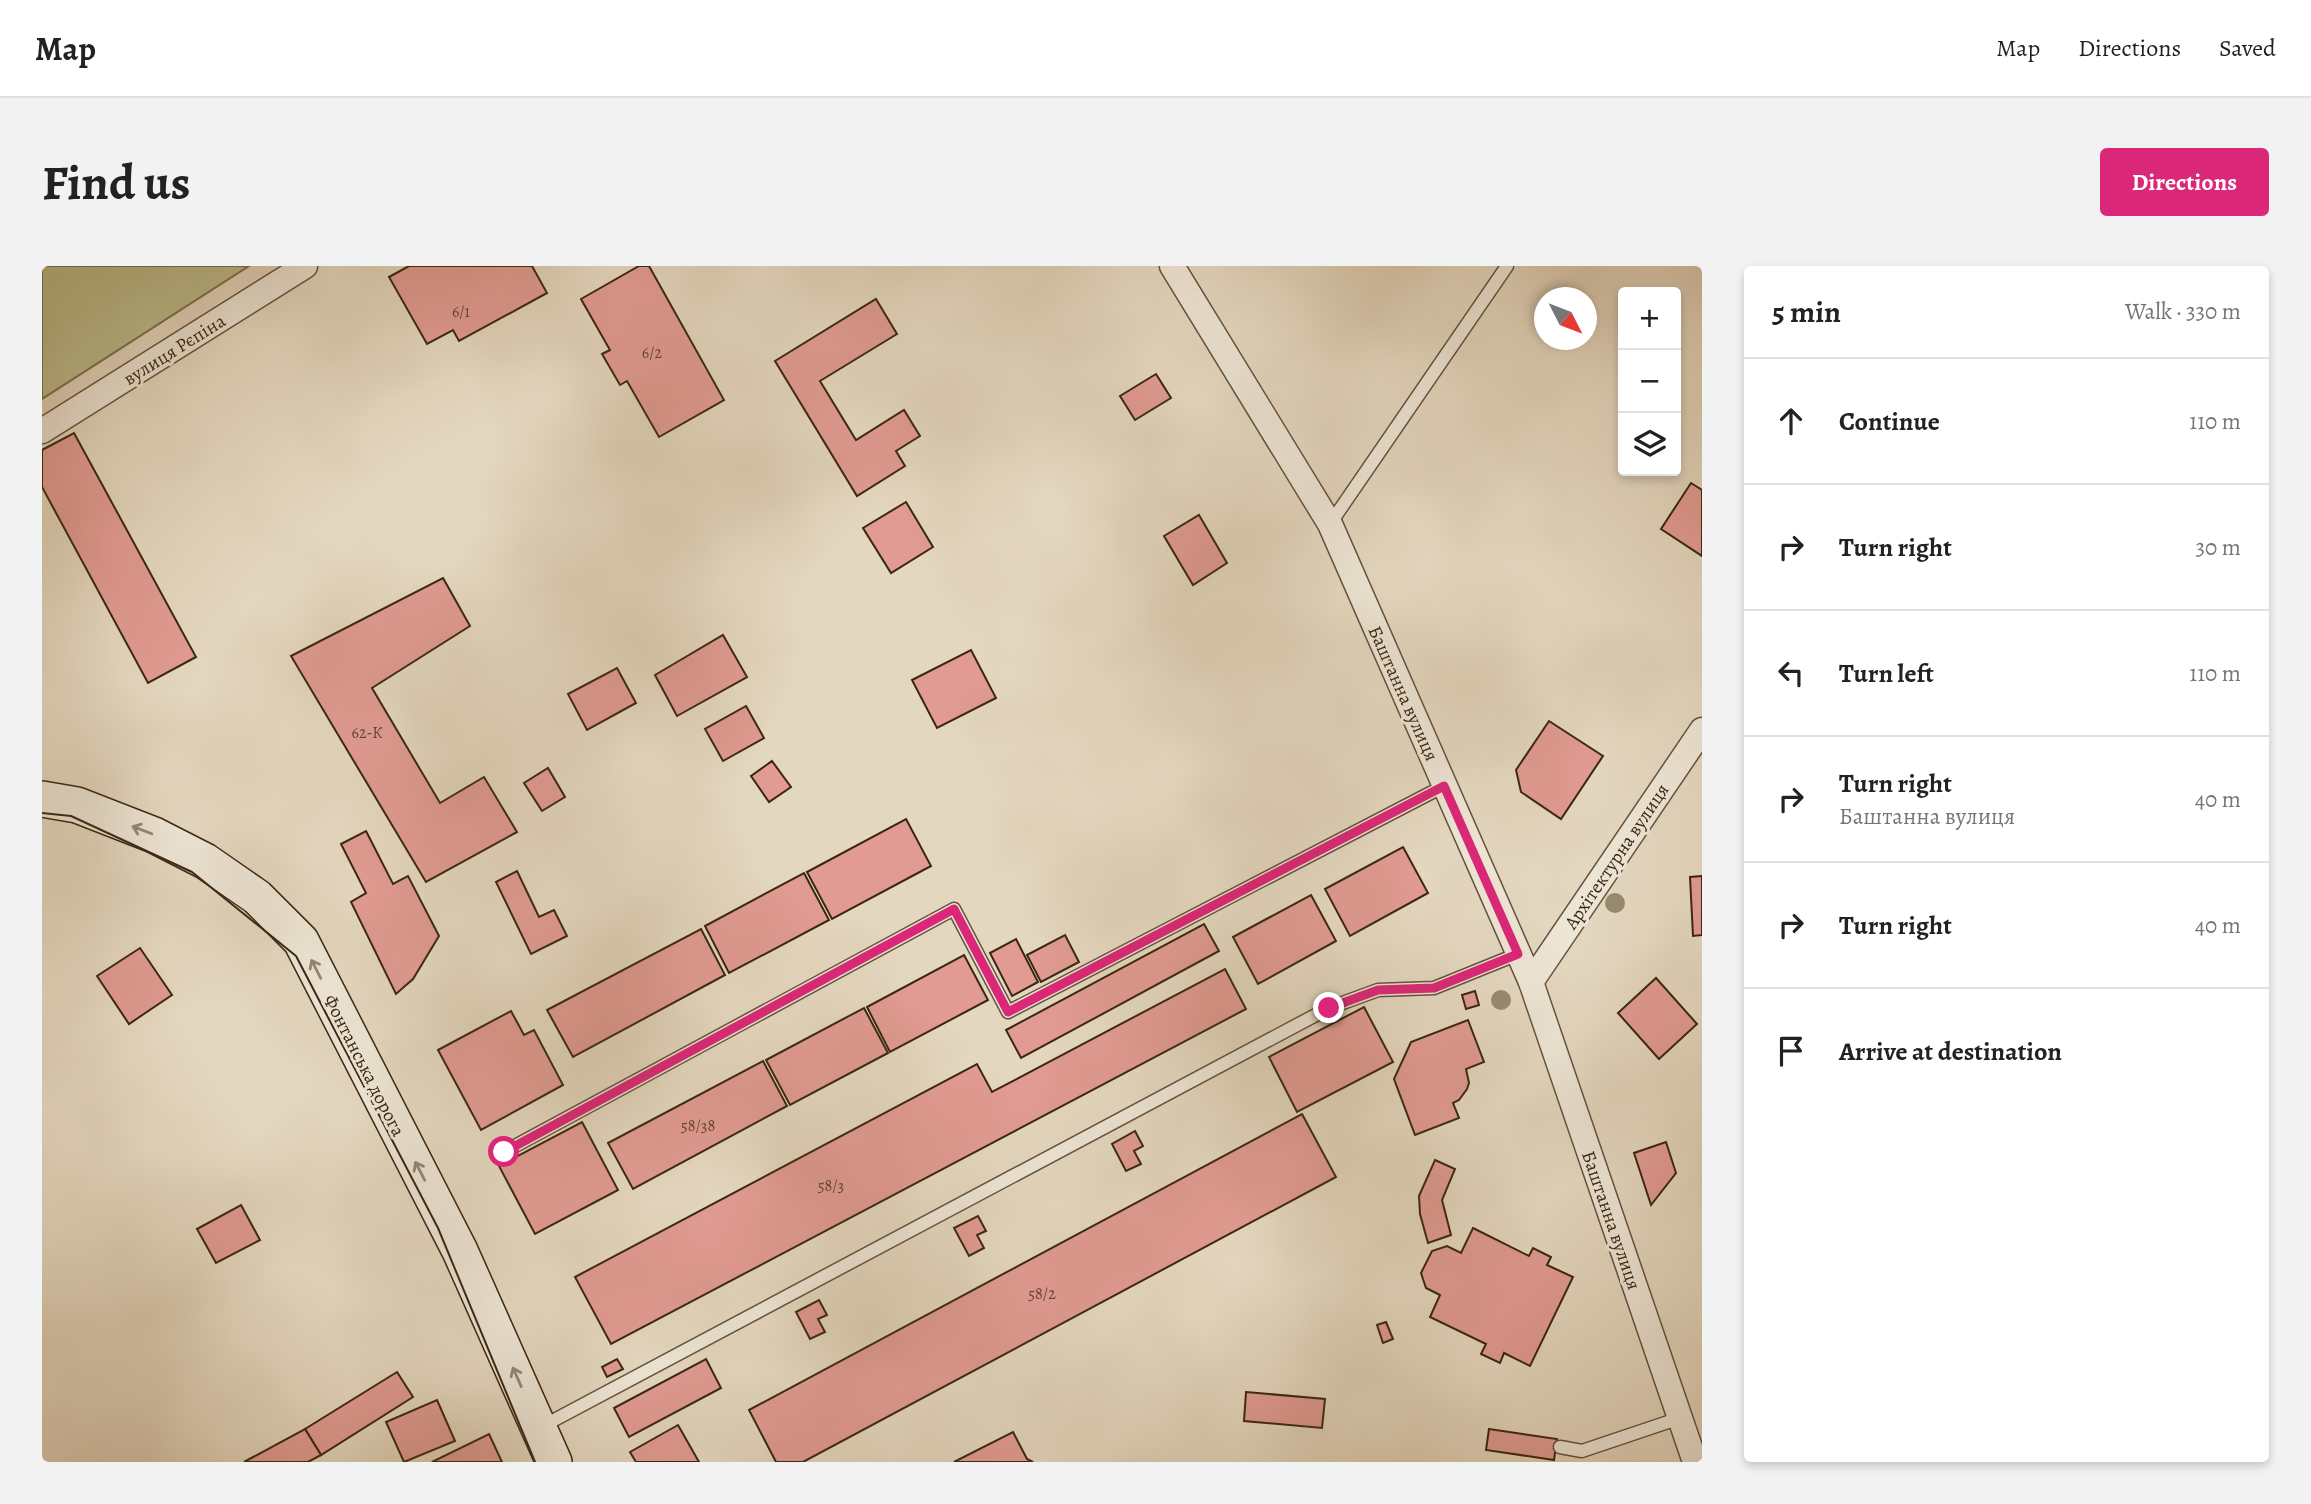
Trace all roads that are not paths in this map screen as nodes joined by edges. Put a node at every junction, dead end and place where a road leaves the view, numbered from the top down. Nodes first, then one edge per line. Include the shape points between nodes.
1 (305, 266) edge
2 (1172, 266) edge
3 (1507, 266) edge
4 (42, 431) edge
5 (1330, 524) junction
6 (1701, 732) edge
7 (1444, 786) junction
8 (42, 799) edge
9 (1518, 954) junction
10 (1531, 982) junction
11 (504, 1152) dead end
12 (1680, 1418) junction
13 (539, 1428) junction
14 (1560, 1447) dead end
15 (554, 1462) edge
16 (1695, 1462) edge

1 - 4 street, вулиця Рєпіна
2 - 5 street, Баштанна вулиця
3 - 5 lane
5 - 7 street, Баштанна вулиця
6 - 10 street, Архітектурна вулиця
7 - 9 street, Баштанна вулиця
7 - 11 lane via 1008,1012 954,909
13 -> 8 main road, Фонтанська дорога via 460,1251 301,941 257,897 205,861 77,805
9 - 10 street, Баштанна вулиця
9 - 13 lane via 1434,988 1378,990 1329,1008
10 - 12 street, Баштанна вулиця
12 - 14 lane via 1582,1451
12 - 16 street, Баштанна вулиця
13 - 15 main road, Фонтанська дорога

